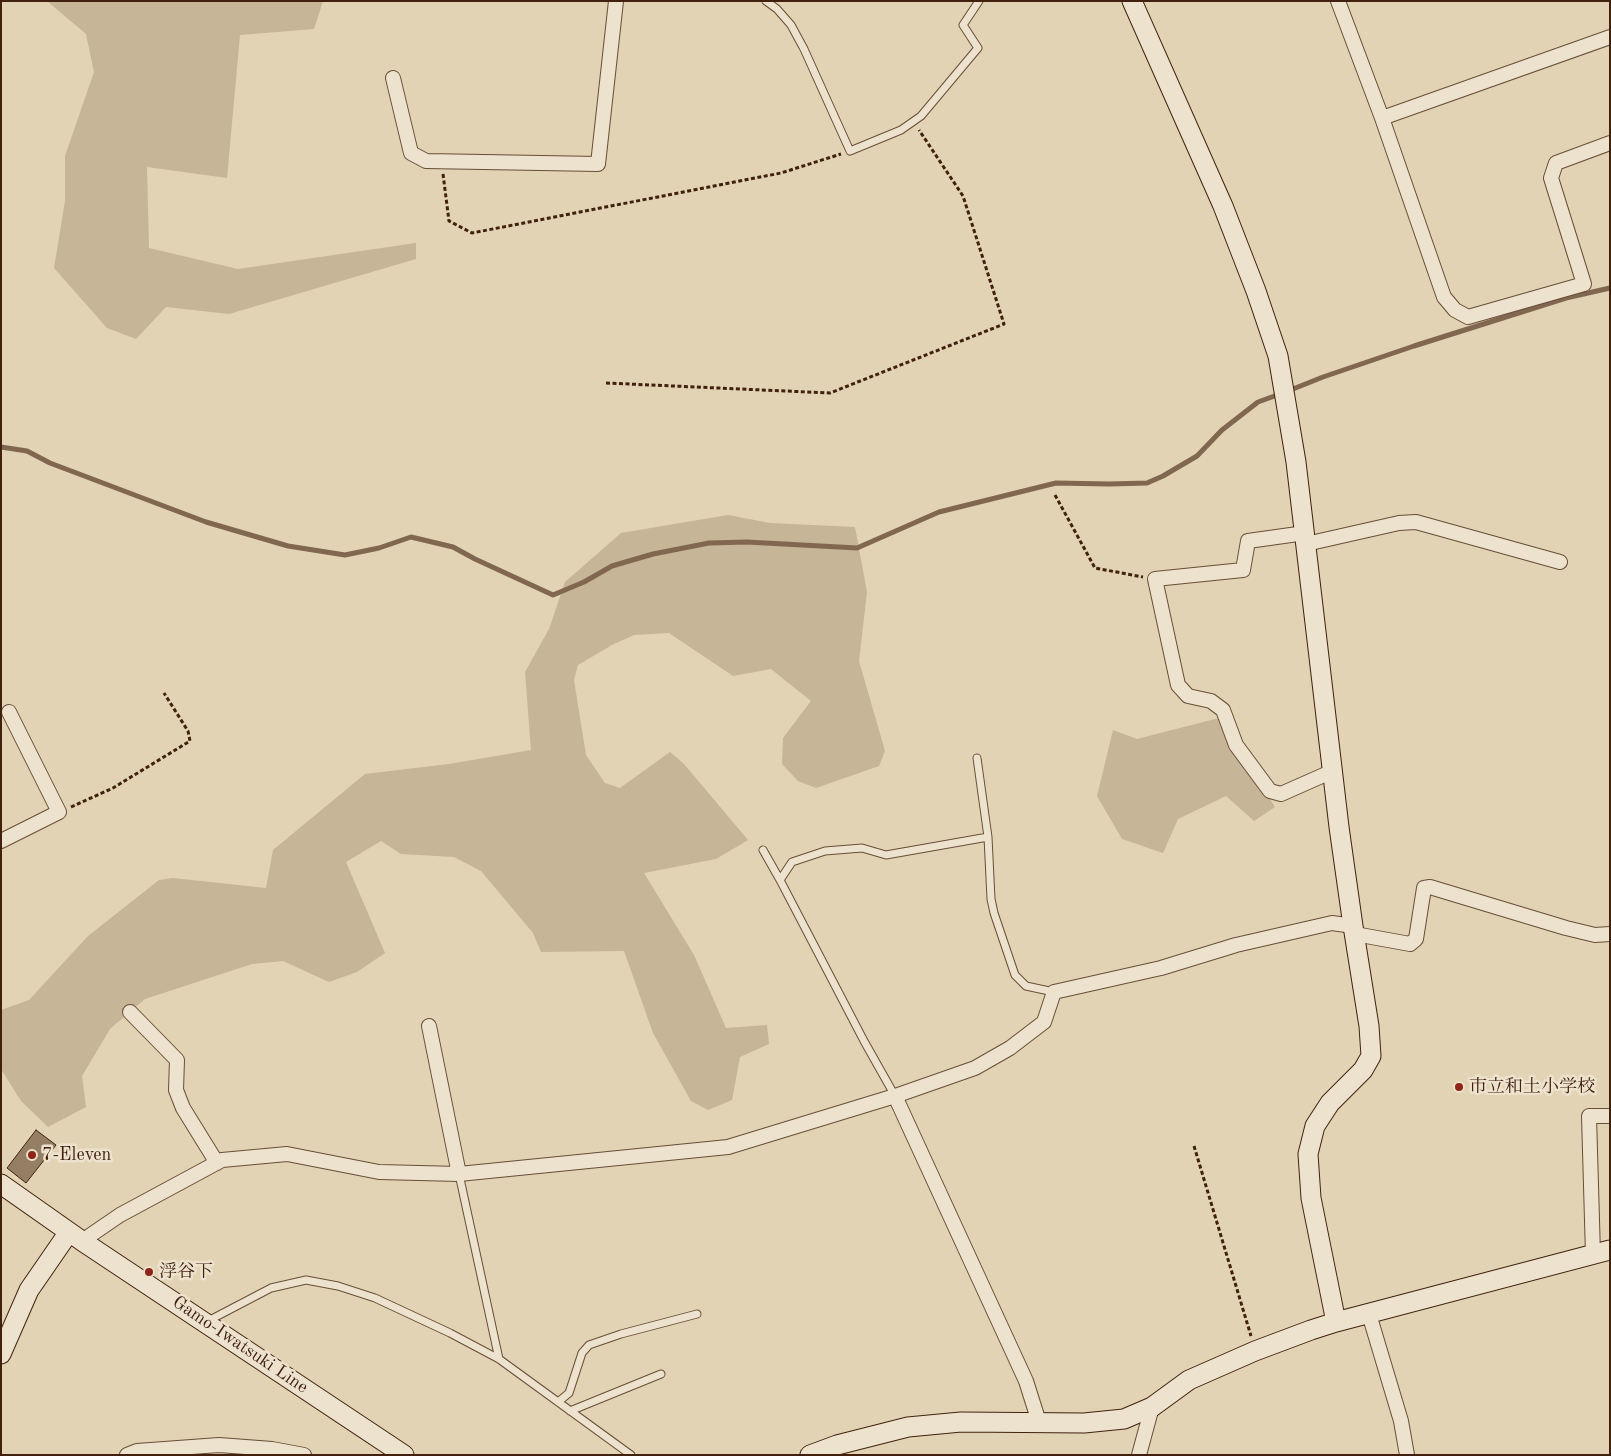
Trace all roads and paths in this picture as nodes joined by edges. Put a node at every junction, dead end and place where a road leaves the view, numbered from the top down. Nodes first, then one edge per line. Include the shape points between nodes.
1 (616, 1) edge
2 (766, 1) edge
3 (979, 1) edge
4 (1132, 1) edge
5 (1338, 1) edge
6 (1610, 37) edge
7 (393, 78) dead end
8 (1382, 118) junction
9 (913, 121) junction
10 (1610, 143) edge
11 (850, 151) junction
12 (441, 162) junction
13 (606, 383) dead end
14 (1055, 495) dead end
15 (1306, 538) junction
16 (1560, 562) dead end
17 (1155, 579) junction
18 (164, 693) dead end
19 (9, 712) dead end
20 (977, 758) dead end
21 (1333, 771) junction
22 (60, 812) junction
23 (988, 838) junction
24 (1, 841) edge
25 (763, 850) dead end
26 (780, 880) junction
27 (1354, 930) junction
28 (1610, 934) edge
29 (1054, 992) junction
30 (130, 1012) dead end
31 (429, 1026) dead end
32 (895, 1096) junction
33 (1610, 1116) edge
34 (1194, 1146) dead end
35 (217, 1163) junction
36 (460, 1174) junction
37 (1, 1184) edge
38 (75, 1236) junction
39 (1601, 1252) edge
40 (697, 1314) dead end
41 (1369, 1314) junction
42 (206, 1322) junction
43 (1336, 1322) junction
44 (1255, 1351) junction
45 (1, 1354) edge
46 (499, 1359) junction
47 (661, 1374) dead end
48 (558, 1402) junction
49 (1152, 1408) junction
50 (570, 1411) junction
51 (1039, 1422) junction
52 (300, 1454) edge
53 (127, 1455) edge
54 (404, 1455) edge
55 (631, 1455) edge
56 (810, 1455) edge
57 (1139, 1455) edge
58 (1407, 1455) edge

1 - 12 street via 598,164
2 - 11 lane via 790,25 804,49
3 - 9 lane via 963,25 978,48 921,116
4 - 15 street via 1223,206 1278,356
5 - 8 street
6 - 8 street
7 - 12 street via 411,153 426,161
8 - 10 street via 1444,297 1454,310 1468,317 1584,284 1551,178 1556,163
9 - 11 lane via 901,130
9 - 13 path via 962,196 1004,324 830,393
11 - 12 path via 782,173 472,233 449,221
14 - 17 path via 1095,568
15 - 16 street via 1416,522
15 - 17 street via 1248,541 1243,570
15 - 21 street
17 - 21 street via 1178,685 1188,696 1211,701 1223,710 1236,745 1270,791 1281,794
18 - 22 path via 188,731 190,741 113,788
19 - 22 street
20 - 23 lane
21 - 27 street
22 - 24 street
23 - 26 lane via 886,855 862,848 825,851 792,862
23 - 29 lane via 991,899 1015,975 1026,986
25 - 26 lane
26 - 32 lane
27 - 28 street via 1410,944 1416,938 1424,888 1430,887 1566,928 1595,935
27 - 29 street via 1332,923
27 - 43 street via 1371,1056 1363,1070 1330,1103 1315,1126 1308,1154 1311,1198
29 - 32 street via 1044,1022 1001,1054 975,1068
30 - 35 street via 177,1060 176,1090 183,1108
31 - 36 street
32 - 36 street via 728,1147
32 - 51 street via 1026,1381
33 - 39 street via 1589,1116
34 - 44 path
35 - 36 street via 287,1154 379,1172
35 - 38 street
36 - 46 lane
37 - 38 street, Gamo-Iwatsuki Line
38 - 42 street, Gamo-Iwatsuki Line
38 - 45 street via 28,1290
39 - 41 street
40 - 48 lane via 589,1345 582,1353 569,1392
41 - 43 street
41 - 58 street via 1401,1421
42 - 46 lane via 271,1288 306,1280 375,1298
42 - 54 street, Gamo-Iwatsuki Line
43 - 44 street
44 - 49 street via 1189,1380
46 - 48 lane
47 - 50 lane
48 - 50 lane
49 - 51 street via 1124,1420
49 - 57 street
50 - 55 lane
51 - 56 street via 961,1422 908,1427
52 - 53 street via 220,1445 137,1450

